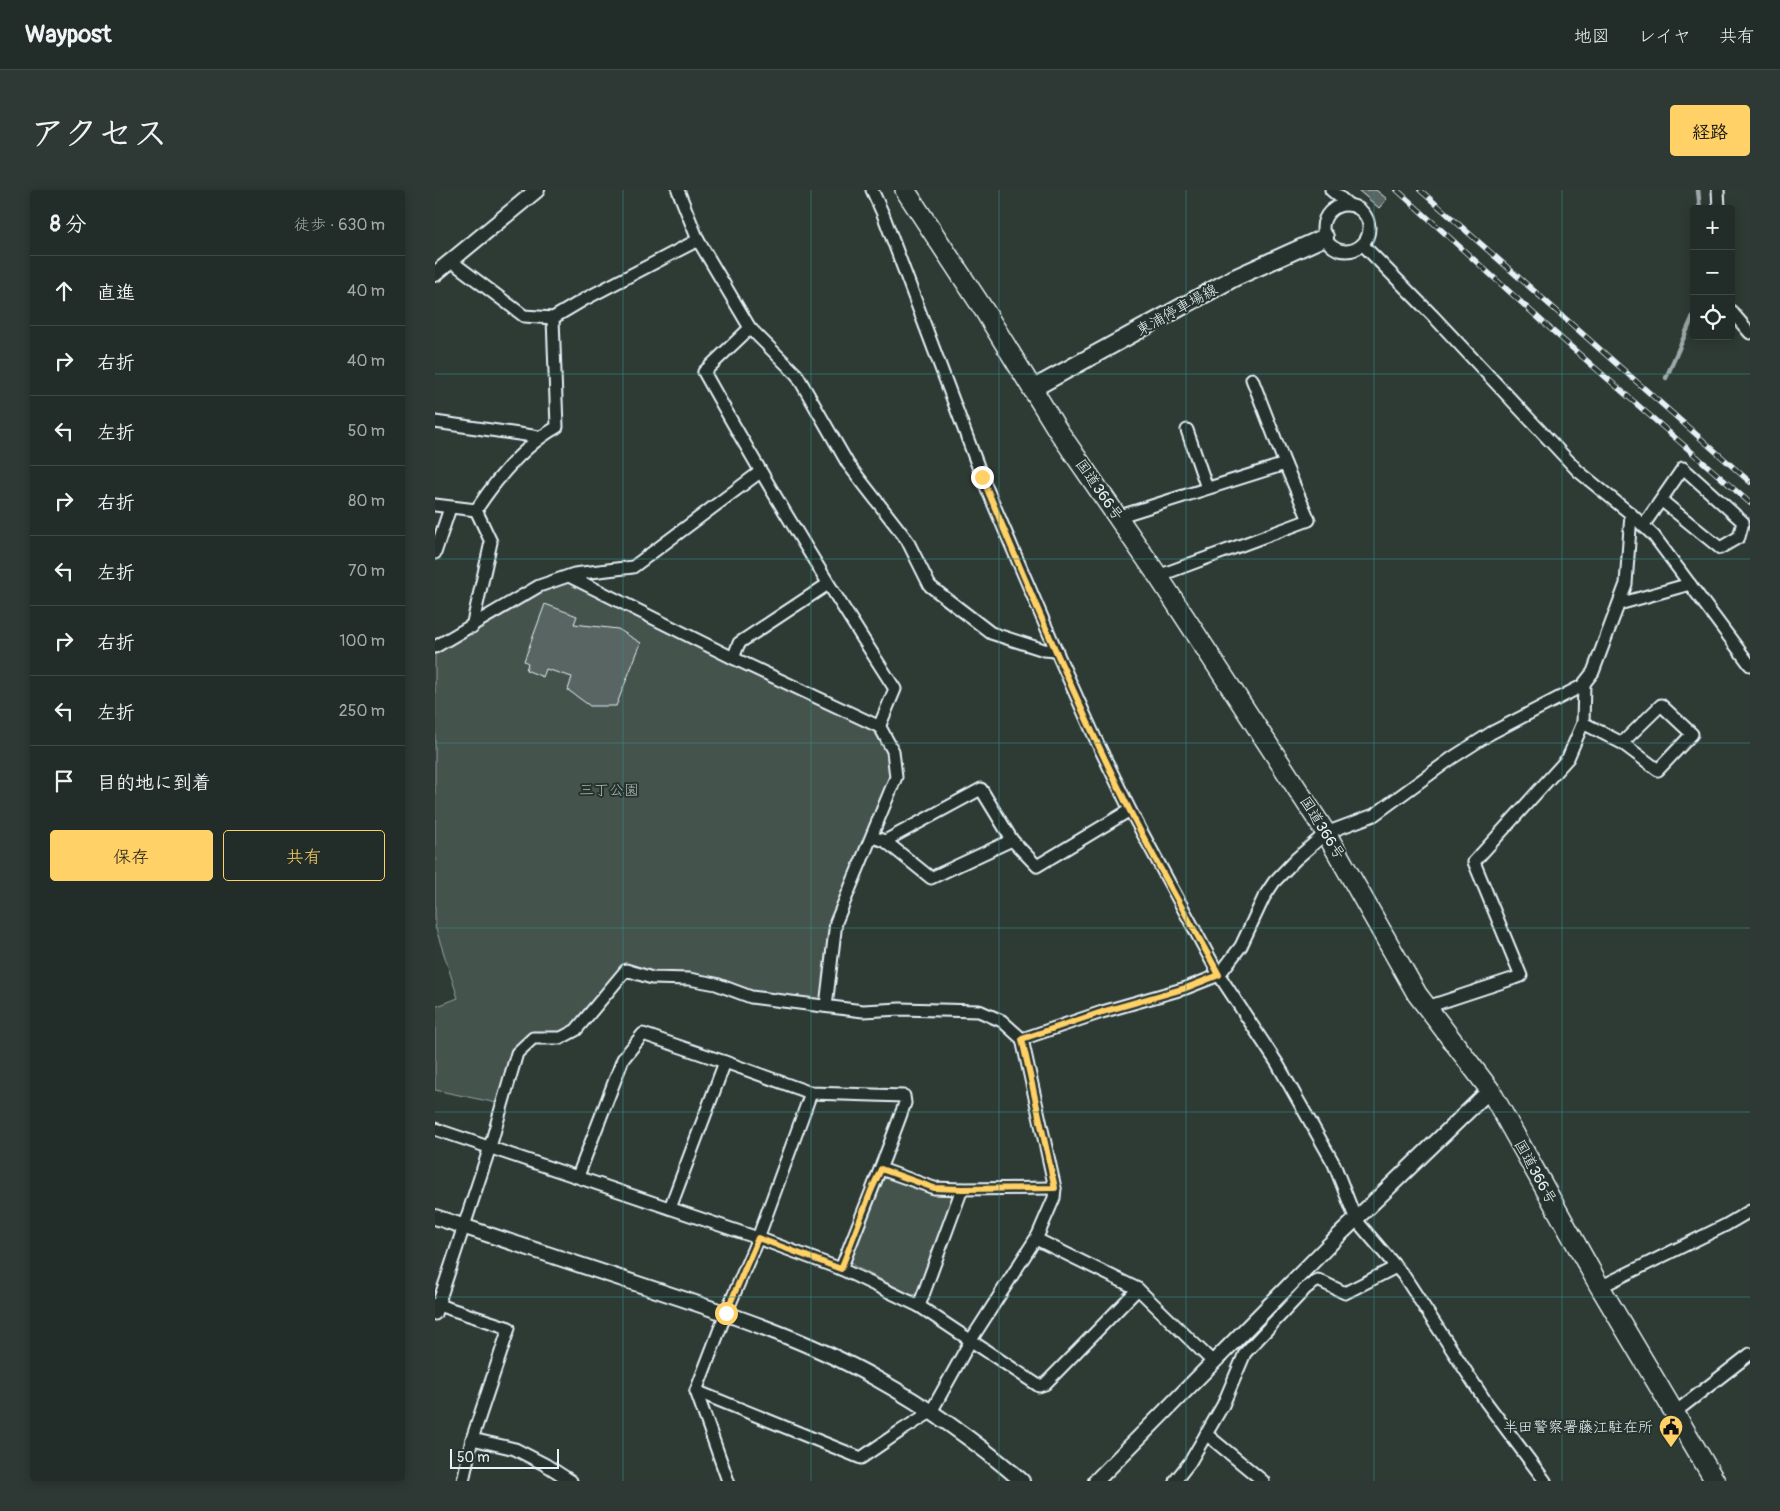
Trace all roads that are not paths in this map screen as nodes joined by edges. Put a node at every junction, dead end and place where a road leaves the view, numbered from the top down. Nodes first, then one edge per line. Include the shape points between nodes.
1 (537, 190) edge
2 (678, 190) edge
3 (872, 190) edge
4 (905, 190) edge
5 (1331, 190) edge
6 (1718, 190) edge
7 (1349, 205) junction
8 (1719, 205) edge
9 (1325, 237) junction
10 (698, 240) junction
11 (1363, 245) junction
12 (451, 261) junction
13 (435, 274) edge
14 (1735, 316) edge
15 (553, 318) junction
16 (750, 328) junction
17 (1750, 333) edge
18 (1252, 379) dead end
19 (1032, 389) junction
20 (435, 422) edge
21 (1187, 430) dead end
22 (540, 437) junction
23 (1285, 464) junction
24 (760, 472) junction
25 (1207, 488) junction
26 (1661, 500) junction
27 (435, 506) edge
28 (450, 508) junction
29 (476, 510) junction
30 (1631, 514) junction
31 (1117, 517) junction
32 (1643, 526) junction
33 (435, 553) edge
34 (569, 576) junction
35 (1158, 576) junction
36 (828, 584) junction
37 (1690, 584) junction
38 (1619, 604) junction
39 (472, 627) junction
40 (435, 647) edge
41 (1057, 651) junction
42 (733, 658) junction
43 (1750, 664) edge
44 (1584, 684) junction
45 (1583, 723) junction
46 (879, 726) junction
47 (1622, 743) junction
48 (1130, 810) junction
49 (1326, 833) junction
50 (871, 837) junction
51 (1013, 840) junction
52 (885, 841) junction
53 (1219, 975) junction
54 (826, 1006) junction
55 (1427, 1007) junction
56 (1022, 1039) junction
57 (725, 1062) junction
58 (1490, 1090) junction
59 (811, 1093) junction
60 (435, 1129) edge
61 (489, 1147) junction
62 (881, 1169) junction
63 (578, 1176) junction
64 (1055, 1188) junction
65 (962, 1189) junction
66 (670, 1208) junction
67 (1750, 1211) edge
68 (435, 1217) edge
69 (1356, 1220) junction
70 (464, 1227) junction
71 (758, 1238) junction
72 (1036, 1239) junction
73 (1396, 1267) junction
74 (841, 1269) junction
75 (1600, 1287) junction
76 (1138, 1288) junction
77 (919, 1306) junction
78 (436, 1307) edge
79 (726, 1313) junction
80 (971, 1340) junction
81 (1750, 1354) edge
82 (1214, 1363) junction
83 (696, 1390) junction
84 (931, 1412) junction
85 (1674, 1414) junction
86 (1206, 1434) junction
87 (472, 1439) junction
88 (463, 1481) edge
89 (571, 1481) edge
90 (728, 1481) edge
91 (1022, 1481) edge
92 (1096, 1481) edge
93 (1175, 1481) edge
94 (1263, 1481) edge
95 (1545, 1481) edge
96 (1715, 1481) edge

1 - 12 street
2 - 10 street
3 - 41 street via 982,477
4 - 19 highway, 国道366号
5 - 7 street
6 - 8 street
7 - 9 street via 1329,213 1323,226
7 - 11 street via 1362,211 1369,224
9 - 11 street via 1331,247 1339,251 1347,252
9 - 19 main road, 東浦停車場線 via 1234,278
10 - 15 street
10 - 16 street
11 - 30 street via 1578,471
12 - 13 street
12 - 15 street via 524,316
14 - 17 street
15 - 22 street via 557,426
16 - 24 street via 703,372
16 - 41 street via 797,376 848,464 907,540 930,586 991,633
18 - 23 street
19 - 31 highway, 国道366号
20 - 22 street
21 - 25 street
22 - 29 street via 494,482
23 - 25 street
23 - 35 street via 1309,520
24 - 34 street via 633,567
24 - 36 street
25 - 31 street
26 - 26 street via 1683,468 1743,522 1739,537 1720,548
26 - 32 street
27 - 28 street
28 - 29 street
28 - 33 street
29 - 39 street via 491,542
30 - 32 street
30 - 38 street via 1626,584
31 - 35 highway, 国道366号
32 - 37 street
34 - 39 street via 539,586
34 - 42 street
35 - 49 highway, 国道366号
36 - 42 street via 739,643
36 - 46 street via 895,689
37 - 38 street
37 - 43 street
38 - 44 street via 1593,672
39 - 40 street
41 - 48 street
42 - 46 street
44 - 45 street
44 - 49 street via 1491,733 1374,815
45 - 47 street
45 - 55 street via 1568,758 1474,862 1521,976
46 - 50 street via 893,751 896,777
47 - 47 street via 1658,770 1692,734 1661,705
48 - 51 street via 1037,866
48 - 53 street
49 - 53 street via 1274,882 1241,946
49 - 55 highway, 国道366号
50 - 52 street
50 - 54 street via 836,922
51 - 52 street via 931,878
51 - 52 street via 981,789
53 - 56 street
53 - 69 street via 1277,1063 1334,1164
54 - 56 street via 863,1011 899,1008 979,1011 1002,1021
54 - 61 street via 751,997 716,984 652,978 626,970 576,1030 561,1038 533,1038 517,1053
55 - 58 highway, 国道366号
56 - 64 street
57 - 59 street
57 - 63 street via 643,1034 623,1059
57 - 66 street
58 - 69 street
58 - 75 highway, 国道366号
59 - 62 street via 904,1096 905,1103
59 - 71 street
60 - 61 street
61 - 63 street
61 - 70 street
62 - 65 street via 934,1188
62 - 74 street
63 - 66 street
64 - 65 street
64 - 72 street via 1054,1198
65 - 77 street
66 - 71 street
67 - 75 street
68 - 70 street
69 - 73 street
69 - 82 street
70 - 78 street
70 - 79 street
71 - 74 street
71 - 79 street
72 - 76 street
72 - 80 street
73 - 86 street via 1345,1293 1318,1280 1306,1288 1245,1353 1223,1405
73 - 95 street via 1486,1402
74 - 77 street
75 - 85 highway, 国道366号
76 - 80 street via 1045,1384 1039,1386
76 - 82 street
77 - 80 street
78 - 87 street via 509,1328
79 - 83 street
79 - 84 street via 833,1356
80 - 84 street
81 - 85 street
82 - 92 street
83 - 84 street via 861,1458
83 - 90 street
84 - 91 street
85 - 96 highway, 国道366号
86 - 93 street
86 - 94 street
87 - 88 street
87 - 89 street via 515,1449

